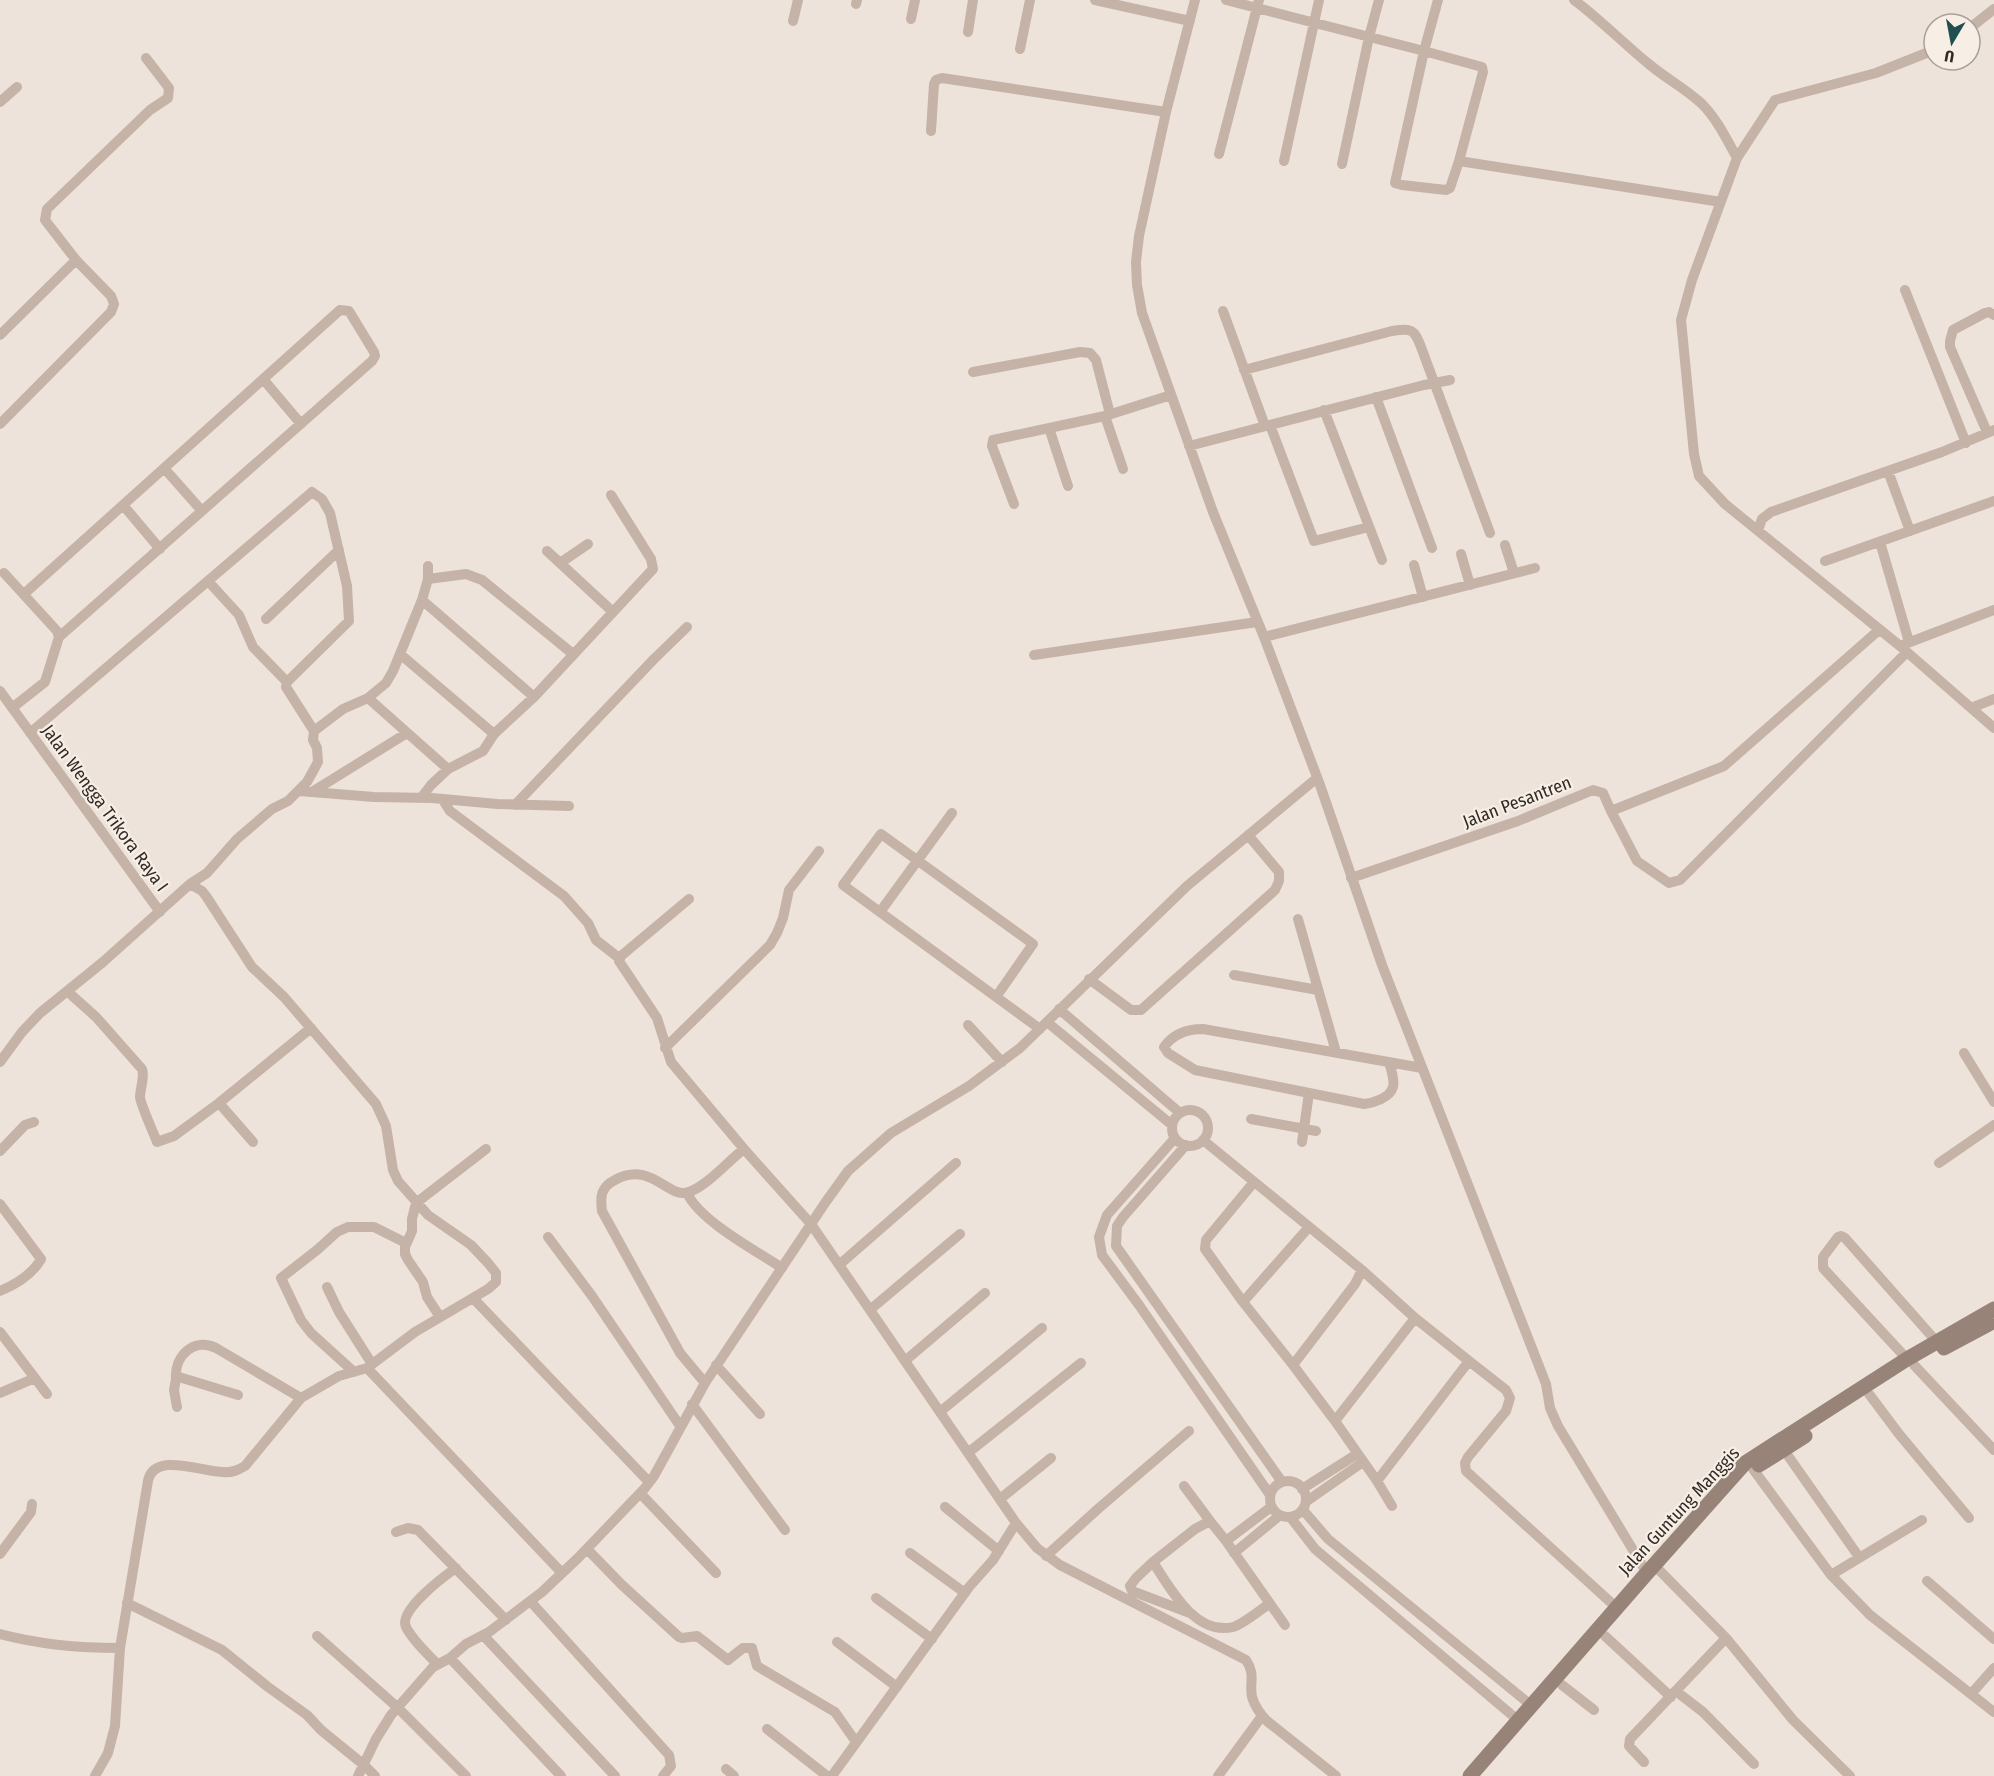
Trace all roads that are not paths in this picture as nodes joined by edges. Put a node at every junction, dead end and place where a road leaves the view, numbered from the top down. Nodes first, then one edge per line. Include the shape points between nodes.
1 (798, 0) edge
2 (915, 0) edge
3 (973, 0) edge
4 (1030, 0) edge
5 (1095, 0) edge
6 (1195, 0) edge
7 (1226, 0) edge
8 (1319, 0) edge
9 (1378, 0) edge
10 (1438, 0) edge
11 (1574, 0) edge
12 (1258, 4) edge
13 (1994, 9) edge
14 (1982, 18) edge
15 (911, 19) dead end
16 (793, 21) dead end
17 (1190, 21) junction
18 (1313, 22) junction
19 (968, 32) dead end
20 (1369, 37) junction
21 (1020, 49) dead end
22 (1424, 51) junction
23 (1922, 55) edge
24 (146, 58) dead end
25 (17, 87) dead end
26 (0, 102) edge
27 (1166, 112) junction
28 (931, 131) dead end
29 (1219, 154) dead end
30 (1737, 158) junction
31 (1284, 161) dead end
32 (1459, 161) junction
33 (1342, 164) dead end
34 (1721, 202) junction
35 (76, 260) junction
36 (1905, 290) dead end
37 (1222, 311) dead end
38 (1994, 315) edge
39 (0, 335) edge
40 (1244, 370) junction
41 (973, 372) dead end
42 (263, 379) junction
43 (1450, 380) dead end
44 (1435, 383) junction
45 (1171, 395) junction
46 (1376, 397) junction
47 (1324, 410) junction
48 (1107, 415) junction
49 (0, 424) edge
50 (301, 424) junction
51 (1268, 425) junction
52 (1049, 428) junction
53 (1990, 431) edge
54 (1966, 443) junction
55 (1189, 446) junction
56 (164, 468) junction
57 (1123, 469) dead end
58 (1888, 471) junction
59 (1068, 486) dead end
60 (611, 495) dead end
61 (1994, 501) edge
62 (1014, 504) dead end
63 (123, 505) junction
64 (202, 511) junction
65 (1369, 527) junction
66 (1758, 530) junction
67 (1910, 531) junction
68 (1490, 533) dead end
69 (1880, 542) junction
70 (588, 544) dead end
71 (1506, 545) dead end
72 (1432, 548) dead end
73 (160, 549) junction
74 (339, 550) junction
75 (547, 551) dead end
76 (1461, 554) dead end
77 (1382, 560) dead end
78 (1825, 561) dead end
79 (560, 563) junction
80 (1414, 565) dead end
81 (428, 566) dead end
82 (1535, 568) dead end
83 (4, 573) dead end
84 (1514, 573) junction
85 (428, 579) junction
86 (208, 581) junction
87 (1470, 585) junction
88 (24, 594) junction
89 (1423, 597) junction
90 (422, 600) junction
91 (1994, 610) edge
92 (613, 612) junction
93 (266, 619) dead end
94 (1257, 622) junction
95 (687, 627) dead end
96 (1879, 630) junction
97 (59, 637) junction
98 (1264, 637) junction
99 (1906, 646) junction
100 (400, 654) junction
101 (573, 654) junction
102 (1034, 655) dead end
103 (286, 682) junction
104 (0, 691) edge
105 (534, 697) junction
106 (368, 698) junction
107 (1994, 699) edge
108 (12, 708) junction
109 (1971, 708) junction
110 (1994, 728) edge
111 (314, 730) junction
112 (407, 733) junction
113 (30, 734) junction
114 (494, 734) junction
115 (448, 769) junction
116 (1317, 778) junction
117 (299, 791) junction
118 (312, 792) junction
119 (422, 798) junction
120 (443, 800) junction
121 (515, 805) junction
122 (569, 807) dead end
123 (1611, 811) junction
124 (952, 813) dead end
125 (1248, 835) junction
126 (819, 851) dead end
127 (917, 860) junction
128 (1351, 878) junction
129 (190, 884) junction
130 (688, 899) dead end
131 (159, 912) junction
132 (880, 912) junction
133 (1298, 919) dead end
134 (620, 958) junction
135 (1234, 975) dead end
136 (1089, 979) junction
137 (1318, 990) junction
138 (67, 991) junction
139 (996, 997) junction
140 (1059, 1009) junction
141 (968, 1025) dead end
142 (1043, 1025) junction
143 (310, 1028) junction
144 (665, 1048) junction
145 (1336, 1052) junction
146 (1964, 1053) dead end
147 (0, 1062) edge
148 (1002, 1062) junction
149 (1389, 1062) junction
150 (1422, 1068) junction
151 (1129, 1069) junction
152 (1119, 1081) junction
153 (1309, 1093) junction
154 (1994, 1102) edge
155 (219, 1103) junction
156 (1180, 1113) junction
157 (1251, 1119) dead end
158 (34, 1122) dead end
159 (1172, 1125) junction
160 (1994, 1125) edge
161 (1304, 1130) junction
162 (1316, 1131) dead end
163 (1175, 1138) junction
164 (1203, 1140) junction
165 (253, 1142) dead end
166 (1302, 1142) dead end
167 (1186, 1145) junction
168 (486, 1149) dead end
169 (744, 1149) junction
170 (0, 1151) edge
171 (956, 1163) dead end
172 (1939, 1163) dead end
173 (1254, 1182) junction
174 (1134, 1185) junction
175 (687, 1193) junction
176 (1143, 1193) junction
177 (416, 1203) junction
178 (0, 1204) edge
179 (811, 1224) junction
180 (1309, 1227) junction
181 (960, 1234) dead end
182 (548, 1237) dead end
183 (406, 1243) junction
184 (839, 1265) junction
185 (782, 1268) junction
186 (1362, 1270) junction
187 (327, 1287) dead end
188 (0, 1291) edge
189 (985, 1293) dead end
190 (473, 1298) junction
191 (1243, 1302) junction
192 (871, 1309) junction
193 (1994, 1309) edge
194 (440, 1317) junction
195 (1415, 1318) junction
196 (1994, 1321) edge
197 (1042, 1328) dead end
198 (0, 1332) edge
199 (1936, 1341) junction
200 (906, 1360) junction
201 (1469, 1361) junction
202 (1911, 1362) junction
203 (1081, 1363) dead end
204 (716, 1365) junction
205 (1293, 1365) junction
206 (369, 1366) junction
207 (354, 1372) junction
208 (35, 1378) junction
209 (176, 1379) junction
210 (705, 1383) junction
211 (0, 1393) edge
212 (47, 1394) dead end
213 (1869, 1394) junction
214 (238, 1395) dead end
215 (301, 1398) junction
216 (692, 1404) junction
217 (177, 1407) dead end
218 (941, 1412) junction
219 (760, 1414) dead end
220 (1335, 1421) junction
221 (680, 1426) junction
222 (1189, 1431) dead end
223 (1784, 1450) junction
224 (1994, 1450) edge
225 (969, 1452) junction
226 (1051, 1458) dead end
227 (1360, 1458) junction
228 (1753, 1469) junction
229 (1377, 1481) junction
230 (649, 1482) junction
231 (1282, 1482) junction
232 (1185, 1486) dead end
233 (1302, 1489) junction
234 (640, 1493) junction
235 (1270, 1495) junction
236 (1000, 1499) junction
237 (32, 1504) dead end
238 (1305, 1506) junction
239 (1392, 1506) dead end
240 (1270, 1507) junction
241 (945, 1508) dead end
242 (1279, 1516) junction
243 (1291, 1518) junction
244 (1970, 1518) dead end
245 (1922, 1520) dead end
246 (1210, 1521) junction
247 (1016, 1523) junction
248 (785, 1530) dead end
249 (396, 1532) dead end
250 (1226, 1540) junction
251 (587, 1549) junction
252 (999, 1551) junction
253 (910, 1553) dead end
254 (1234, 1553) junction
255 (0, 1554) edge
256 (1046, 1556) junction
257 (1859, 1557) junction
258 (1153, 1562) junction
259 (456, 1568) junction
260 (1653, 1572) junction
261 (562, 1573) junction
262 (716, 1573) dead end
263 (1831, 1575) junction
264 (1927, 1581) dead end
265 (965, 1593) junction
266 (876, 1598) dead end
267 (531, 1602) junction
268 (127, 1603) junction
269 (1269, 1604) junction
270 (1617, 1608) junction
271 (1190, 1613) junction
272 (506, 1620) junction
273 (1285, 1625) dead end
274 (0, 1634) edge
275 (483, 1635) junction
276 (317, 1636) dead end
277 (1605, 1636) junction
278 (1726, 1638) junction
279 (932, 1639) junction
280 (1994, 1639) edge
281 (837, 1642) dead end
282 (120, 1648) junction
283 (450, 1658) junction
284 (437, 1664) junction
285 (1994, 1668) edge
286 (1562, 1685) junction
287 (897, 1687) junction
288 (1674, 1694) junction
289 (1971, 1694) junction
290 (1532, 1706) junction
291 (397, 1707) junction
292 (1594, 1710) dead end
293 (1994, 1712) edge
294 (1262, 1716) junction
295 (1519, 1721) junction
296 (766, 1730) dead end
297 (856, 1742) junction
298 (1644, 1762) dead end
299 (1754, 1764) dead end
300 (364, 1765) junction
301 (95, 1776) edge
302 (358, 1776) edge
303 (375, 1776) edge
304 (466, 1776) edge
305 (561, 1776) edge
306 (615, 1776) edge
307 (663, 1776) edge
308 (827, 1776) edge
309 (832, 1776) edge
310 (1218, 1776) edge
311 (1336, 1776) edge
312 (1470, 1776) edge
313 (1482, 1776) edge
314 (1850, 1776) edge

1 - 16 street
2 - 15 street
3 - 19 street
4 - 21 street
5 - 17 street
6 - 17 street
7 - 12 street
8 - 18 street
9 - 20 street
10 - 22 street
11 - 30 street via 1703,105
12 - 18 street
12 - 29 street
13 - 14 street
17 - 27 street
18 - 20 street
18 - 31 street
20 - 22 street
20 - 33 street
22 - 32 street via 1482,68 1484,72
22 - 32 street via 1395,183 1446,190
23 - 30 street via 1876,73 1775,100
24 - 35 street via 169,88 168,98 150,110 46,209 45,220
25 - 26 street
27 - 28 street via 942,78 934,84
27 - 45 street via 1136,262 1142,313
30 - 34 street
32 - 34 street
34 - 66 street via 1681,320 1694,454 1702,481
35 - 39 street
35 - 49 street via 111,296 111,312
36 - 54 street
37 - 40 street
38 - 53 street via 1985,313 1953,330 1950,341
40 - 44 street via 1406,329 1415,333
40 - 51 street
41 - 48 street via 1090,353 1096,360
42 - 50 street
42 - 50 street via 340,310 349,311 374,352 374,359
42 - 56 street
43 - 44 street
44 - 46 street
44 - 68 street
45 - 48 street
45 - 55 street
46 - 47 street
46 - 72 street
47 - 51 street
47 - 65 street
48 - 52 street
48 - 57 street
50 - 64 street
51 - 55 street
51 - 65 street via 1314,541
52 - 59 street
52 - 62 street via 993,440
53 - 54 street
54 - 58 street
55 - 94 street
56 - 63 street
56 - 64 street
58 - 66 street via 1771,512 1762,519
58 - 67 street
60 - 92 street via 651,559 653,569
61 - 67 street
63 - 73 street
63 - 88 street
64 - 73 street
65 - 77 street
66 - 96 street
67 - 69 street
69 - 78 street
69 - 99 street
70 - 79 street
71 - 84 street
73 - 97 street
74 - 86 street via 330,513 322,499 312,492
74 - 93 street
74 - 103 street via 349,621
75 - 79 street
76 - 87 street
79 - 92 street
80 - 89 street
81 - 85 street
82 - 84 street
83 - 88 street
84 - 87 street
85 - 90 street
85 - 101 street via 466,574 483,580
86 - 103 street via 239,615 253,647
86 - 113 street
87 - 89 street
88 - 97 street
89 - 98 street
90 - 100 street
90 - 105 street
91 - 99 street
92 - 101 street
94 - 98 street
94 - 102 street
95 - 121 street
96 - 99 street
96 - 123 street via 1724,766
97 - 108 street via 45,682
98 - 116 street
99 - 109 street
99 - 123 street, Jalan Pesantren via 1675,883 1637,861
100 - 106 street via 386,682
100 - 114 street
101 - 105 street
103 - 111 street
104 - 108 street, Jalan Wengga Trikora Raya I
105 - 114 street
106 - 111 street via 343,709
106 - 112 street
107 - 109 street
108 - 113 street, Jalan Wengga Trikora Raya I
109 - 110 street
111 - 117 street via 318,762
112 - 115 street
112 - 118 street
113 - 131 street, Jalan Wengga Trikora Raya I
114 - 115 street via 483,751
115 - 119 street
116 - 125 street
116 - 128 street
117 - 118 street
117 - 129 street via 272,809 237,839 207,873
118 - 119 street
119 - 120 street
120 - 121 street
120 - 134 street via 450,811 564,896 588,923 596,940
121 - 122 street
123 - 128 street, Jalan Pesantren via 1603,793 1593,790 1518,821
124 - 127 street
125 - 136 street via 1187,886
125 - 136 street via 1279,872 1275,890 1141,1010 1131,1010
126 - 144 street via 789,890 783,918 770,945
127 - 132 street
127 - 132 street via 881,834 843,885
127 - 139 street via 1034,944
128 - 150 street
129 - 131 street
129 - 143 street via 206,896 252,967
130 - 134 street
131 - 138 street, Jalan Wengga Trikora Raya I
132 - 139 street
133 - 137 street
134 - 144 street via 620,964 657,1018
135 - 137 street
136 - 140 street
137 - 145 street
138 - 147 street, Jalan Wengga Trikora Raya I via 22,1032
138 - 155 street via 142,1069 140,1100 157,1142 174,1136
139 - 142 street
140 - 142 street
140 - 151 street
141 - 148 street
142 - 148 street
142 - 152 street
143 - 155 street
143 - 177 street via 376,1104 386,1126 395,1175
144 - 169 street via 671,1062
145 - 149 street
145 - 153 street via 1190,1029 1165,1046 1168,1053 1195,1070
146 - 154 street
148 - 179 street via 869,1151 848,1172
149 - 150 street
149 - 153 street via 1393,1087 1384,1098 1372,1103
150 - 260 street via 1546,1384 1558,1426
151 - 152 street
151 - 156 street
152 - 159 street
153 - 161 street
155 - 165 street
156 - 159 street
156 - 164 street via 1193,1110 1203,1116 1208,1128
157 - 161 street
158 - 170 street via 25,1125
159 - 163 street
160 - 172 street
161 - 162 street
161 - 166 street
163 - 167 street
163 - 174 street
164 - 167 street
164 - 173 street
167 - 176 street
168 - 177 street
169 - 175 street via 707,1182
169 - 179 street
171 - 184 street
173 - 180 street
173 - 191 street via 1204,1244
174 - 176 street
174 - 235 street via 1107,1215 1099,1237 1102,1255
175 - 185 street via 703,1214
175 - 210 street via 643,1174 629,1173 612,1181 600,1197 602,1211 680,1353
176 - 231 street via 1117,1226 1119,1253
177 - 183 street
177 - 190 street via 434,1221 471,1245 496,1273 496,1282
178 - 188 street via 41,1259 28,1276
179 - 184 street
179 - 185 street
180 - 186 street
180 - 191 street
181 - 192 street
182 - 221 street
183 - 194 street via 408,1260
183 - 207 street via 374,1227 348,1227 281,1278 311,1333
184 - 192 street
185 - 204 street
186 - 195 street
186 - 205 street
187 - 206 street
189 - 200 street
190 - 194 street
190 - 230 street
191 - 205 street
192 - 200 street
193 - 199 street, Jalan Guntung Manggis
194 - 206 street
195 - 201 street
195 - 220 street
196 - 202 street, Jalan Guntung Manggis
197 - 218 street
198 - 208 street
199 - 202 street, Jalan Guntung Manggis
199 - 202 street via 1845,1238 1838,1237 1823,1257 1823,1268
200 - 218 street
201 - 229 street
201 - 270 street via 1506,1390 1509,1398 1506,1411 1468,1457 1466,1471
202 - 213 street, Jalan Guntung Manggis
202 - 224 street
202 - 260 street, Jalan Guntung Manggis via 1745,1463
203 - 225 street
204 - 210 street
204 - 219 street
205 - 220 street
206 - 207 street
206 - 261 street
207 - 215 street via 339,1376
208 - 211 street
208 - 212 street
209 - 214 street via 186,1377
209 - 215 street via 179,1359 195,1345 205,1344
209 - 217 street
210 - 216 street
213 - 223 street, Jalan Guntung Manggis
213 - 244 street
215 - 268 street via 245,1466 236,1471 170,1465 153,1470
216 - 221 street
216 - 248 street
218 - 225 street
220 - 227 street
221 - 230 street
222 - 256 street
223 - 228 street, Jalan Guntung Manggis
223 - 257 street
225 - 236 street
226 - 236 street
227 - 229 street
227 - 233 street
227 - 238 street
228 - 260 street, Jalan Guntung Manggis
228 - 263 street
229 - 239 street
230 - 234 street
231 - 233 street via 1291,1481
231 - 235 street via 1274,1486
232 - 246 street
233 - 238 street
234 - 251 street
234 - 262 street
235 - 240 street
236 - 247 street
237 - 255 street via 31,1512
238 - 243 street
238 - 290 street via 1328,1539
240 - 242 street
240 - 250 street
241 - 252 street
242 - 243 street
242 - 254 street
243 - 295 street via 1315,1549
245 - 257 street
246 - 250 street
246 - 258 street
247 - 252 street
247 - 256 street
249 - 259 street via 418,1530
250 - 254 street
251 - 261 street
251 - 297 street via 679,1637 697,1636 728,1660 743,1648 752,1648 757,1666 835,1712
252 - 265 street
253 - 265 street
254 - 269 street
256 - 294 street via 1246,1660 1251,1668 1252,1695
257 - 263 street
258 - 271 street
258 - 271 street via 1130,1586 1132,1590
259 - 272 street
259 - 284 street via 410,1609 405,1619 405,1626
260 - 270 street, Jalan Guntung Manggis
260 - 277 street, Jalan Guntung Manggis
260 - 278 street
261 - 267 street
263 - 289 street via 1870,1615
264 - 280 street
265 - 279 street
266 - 279 street
267 - 272 street
267 - 307 street via 669,1755 670,1766
268 - 282 street
268 - 300 street via 222,1650
269 - 271 street via 1235,1627 1206,1624
269 - 273 street
270 - 290 street, Jalan Guntung Manggis
272 - 275 street
274 - 282 street via 22,1640
275 - 283 street
275 - 306 street
276 - 291 street
277 - 286 street, Jalan Guntung Manggis
277 - 288 street
278 - 288 street
278 - 314 street via 1793,1720
279 - 287 street
281 - 287 street
282 - 301 street via 115,1726 108,1753
283 - 284 street
283 - 305 street
284 - 291 street
285 - 289 street
286 - 292 street
286 - 313 street, Jalan Guntung Manggis
287 - 297 street
288 - 298 street via 1628,1743
288 - 299 street via 1703,1712
289 - 293 street
290 - 295 street, Jalan Guntung Manggis
291 - 300 street
291 - 304 street
294 - 310 street
294 - 311 street
295 - 312 street, Jalan Guntung Manggis
296 - 308 street
297 - 309 street
300 - 302 street
300 - 303 street

